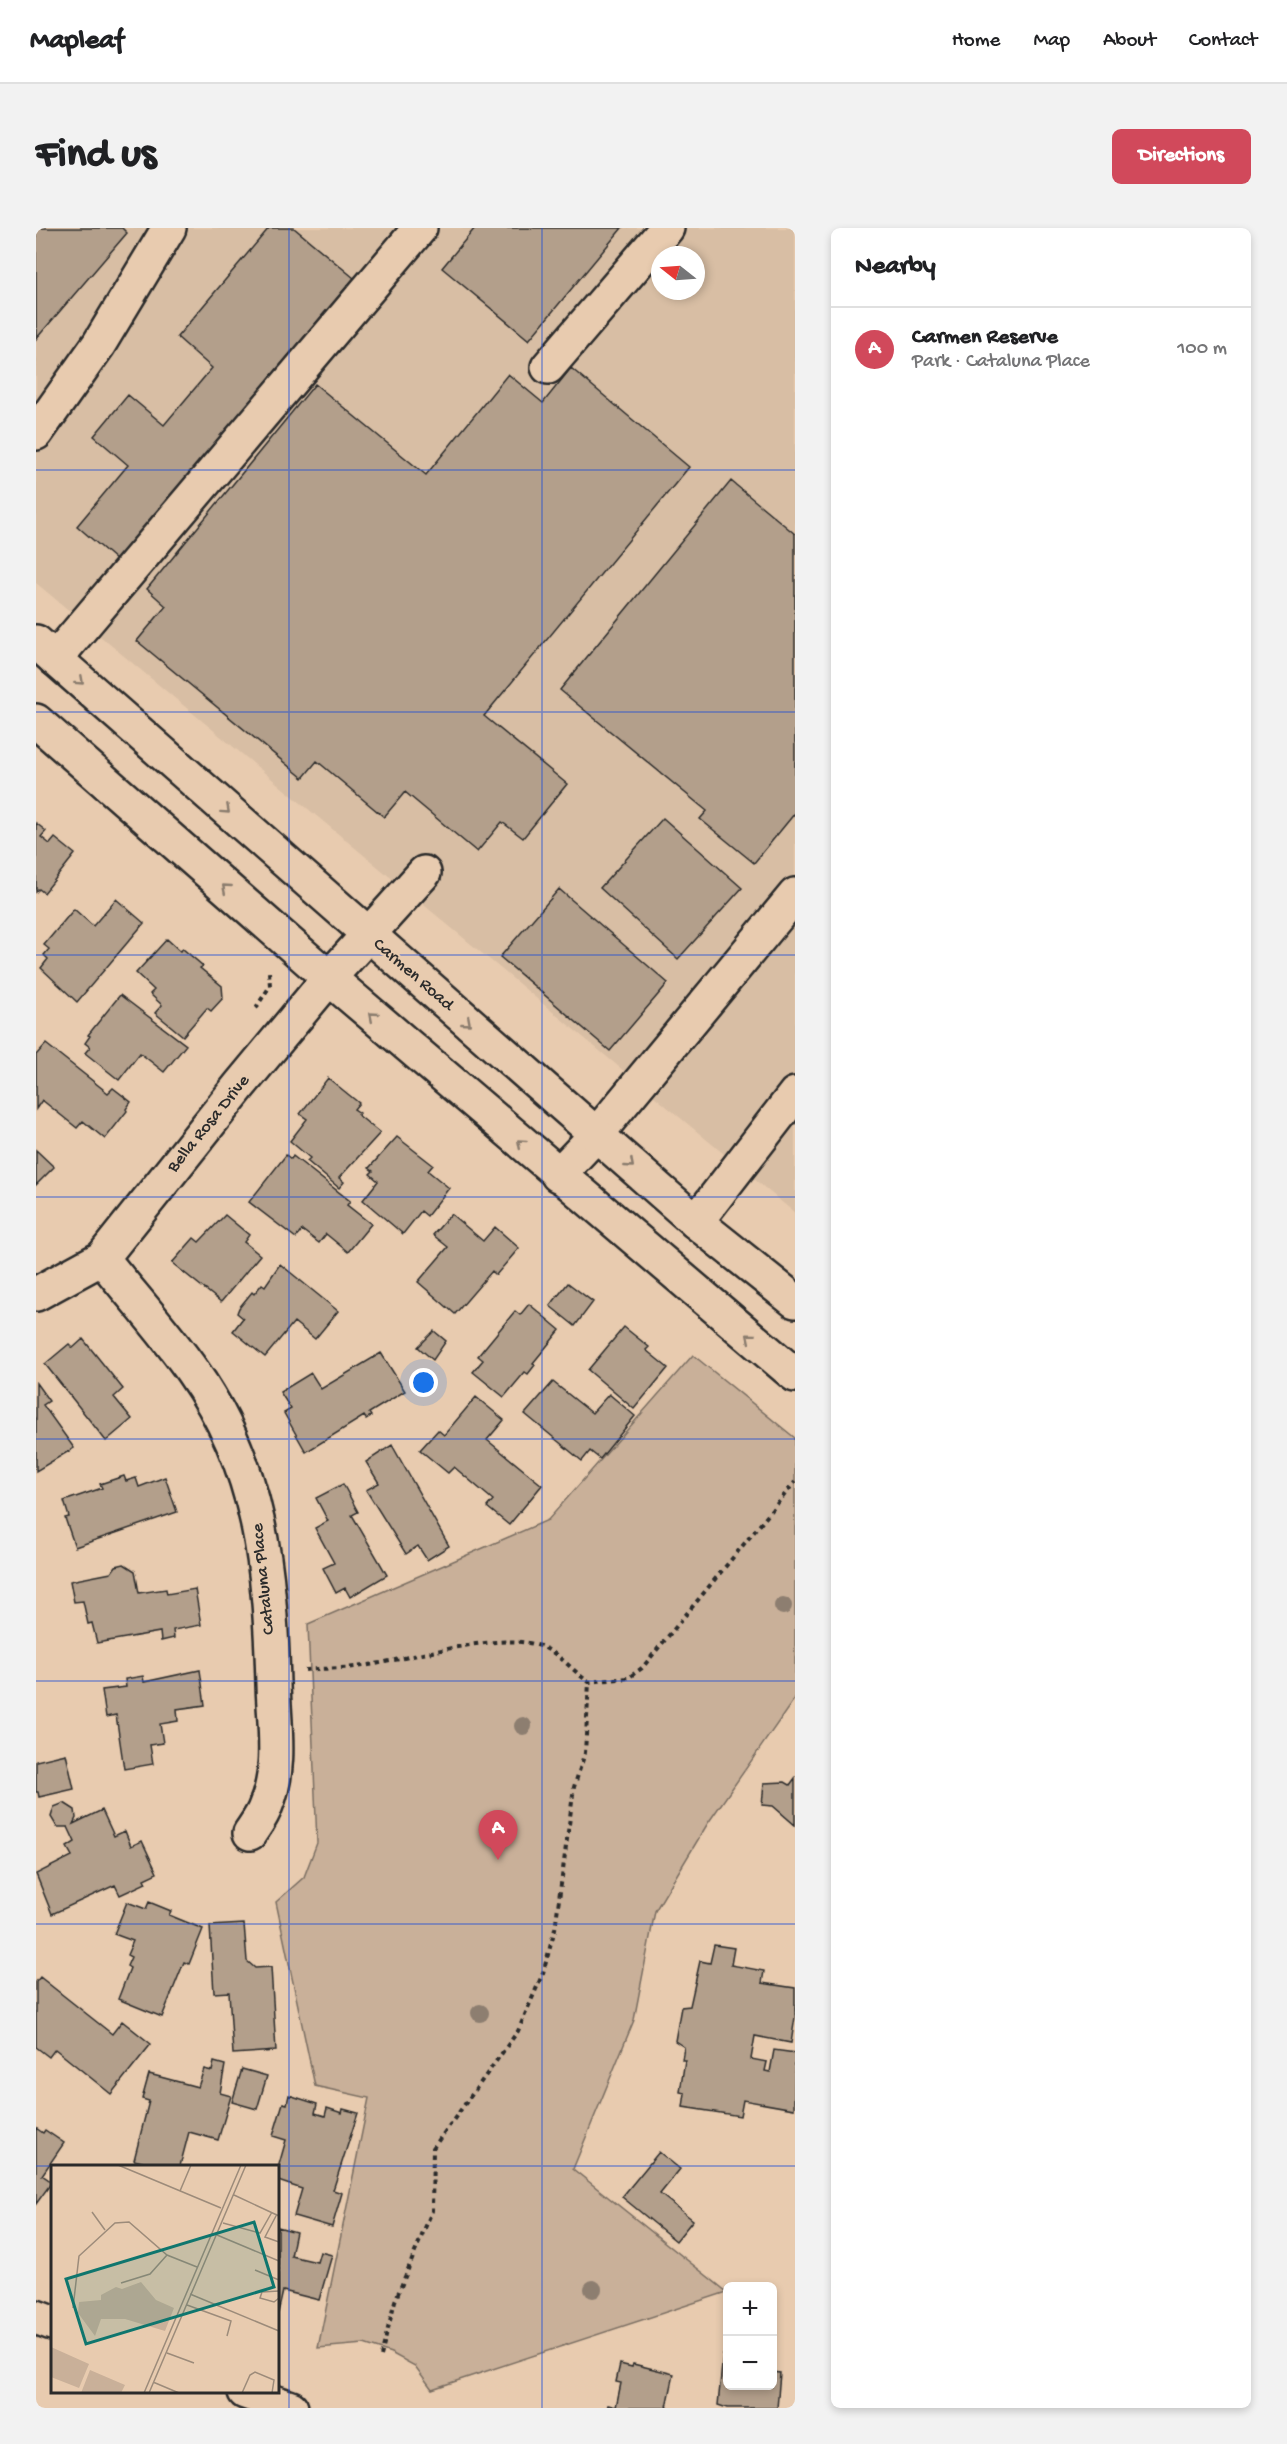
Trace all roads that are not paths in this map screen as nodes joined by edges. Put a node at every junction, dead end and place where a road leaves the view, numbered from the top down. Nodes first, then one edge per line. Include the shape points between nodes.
1 (169, 228) edge
2 (420, 228) edge
3 (667, 228) edge
4 (548, 367) dead end
5 (36, 434) edge
6 (45, 651) edge
7 (36, 722) edge
8 (424, 873) dead end
9 (795, 895) edge
10 (367, 936) junction
11 (330, 978) junction
12 (795, 1094) edge
13 (597, 1134) junction
14 (558, 1175) junction
15 (696, 1222) junction
16 (102, 1258) junction
17 (36, 1294) edge
18 (794, 1298) edge
19 (795, 1375) edge
20 (250, 1833) dead end
21 (36, 2317) edge
22 (51, 2323) edge
23 (250, 2393) edge
24 (291, 2408) edge

1 - 5 main road via 99,344
2 - 6 main road
3 - 4 main road
6 -> 10 main road, Carmen Road
11 -> 7 main road
8 - 10 main road, Bella Rosa Drive
9 - 13 main road
10 - 11 main road, Bella Rosa Drive
10 -> 13 main road, Carmen Road
14 -> 11 main road
11 - 16 main road, Bella Rosa Drive
12 - 15 main road
13 - 14 main road
13 -> 15 main road, Carmen Road
19 -> 14 main road
15 - 18 main road, Carmen Road
16 - 17 main road, Bella Rosa Drive
16 - 20 main road, Cataluna Place via 193,1371 236,1448 254,1500 267,1572 275,1776 266,1806
21 - 22 main road
23 - 24 main road

